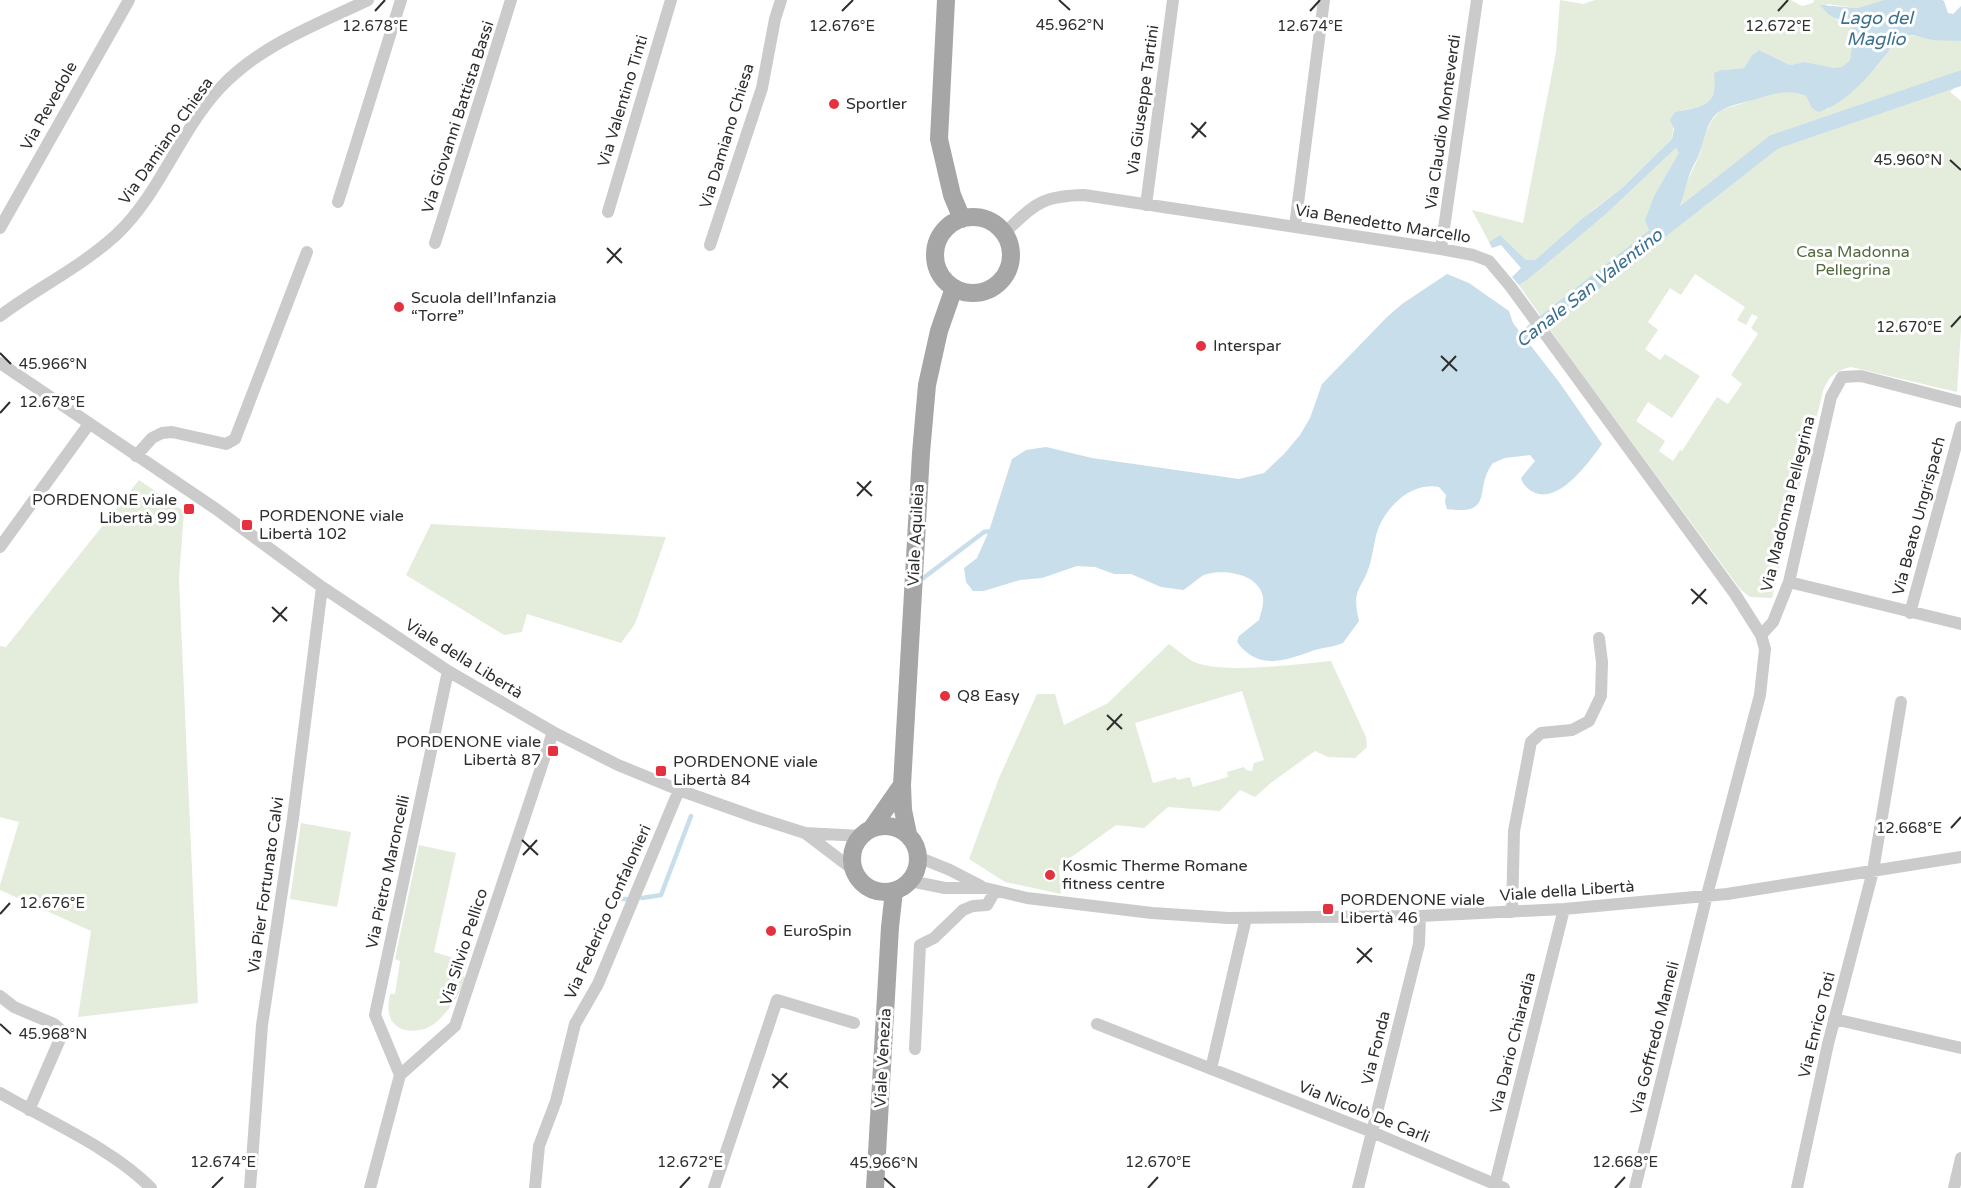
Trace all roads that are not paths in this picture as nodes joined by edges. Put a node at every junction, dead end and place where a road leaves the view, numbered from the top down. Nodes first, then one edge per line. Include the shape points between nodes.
1 (129, 0) edge
2 (368, 0) edge
3 (401, 0) edge
4 (511, 0) edge
5 (671, 0) edge
6 (781, 0) edge
7 (946, 0) edge
8 (1173, 0) edge
9 (1324, 0) edge
10 (1477, 0) edge
11 (338, 202) dead end
12 (1146, 205) junction
13 (608, 212) dead end
14 (963, 219) junction
15 (1295, 226) junction
16 (0, 228) edge
17 (1004, 233) junction
18 (435, 243) dead end
19 (710, 245) dead end
20 (1441, 249) junction
21 (307, 252) dead end
22 (954, 288) junction
23 (0, 316) edge
24 (0, 363) edge
25 (1961, 402) edge
26 (89, 424) junction
27 (1961, 427) edge
28 (136, 456) junction
29 (0, 547) edge
30 (1789, 582) junction
31 (322, 587) junction
32 (1910, 613) junction
33 (1961, 624) edge
34 (1761, 635) junction
35 (1599, 638) dead end
36 (448, 671) junction
37 (1901, 702) dead end
38 (553, 732) junction
39 (902, 785) junction
40 (679, 790) junction
41 (867, 832) junction
42 (806, 833) junction
43 (908, 834) junction
44 (918, 857) junction
45 (1961, 857) edge
46 (1873, 871) junction
47 (855, 872) junction
48 (902, 886) junction
49 (873, 889) junction
50 (990, 889) junction
51 (1707, 895) junction
52 (1564, 909) junction
53 (1512, 912) junction
54 (1420, 916) junction
55 (1246, 918) junction
56 (890, 927) junction
57 (0, 996) edge
58 (1834, 1019) junction
59 (854, 1023) dead end
60 (1097, 1024) dead end
61 (1961, 1048) edge
62 (915, 1049) dead end
63 (1211, 1069) junction
64 (400, 1075) junction
65 (0, 1093) edge
66 (29, 1110) junction
67 (1372, 1132) junction
68 (1961, 1158) edge
69 (1500, 1186) edge
70 (151, 1188) edge
71 (250, 1188) edge
72 (370, 1188) edge
73 (535, 1188) edge
74 (714, 1188) edge
75 (875, 1188) edge
76 (1358, 1188) edge
77 (1635, 1188) edge
78 (1797, 1188) edge
79 (1954, 1188) edge

1 - 16 street, Via Revedole
2 - 23 street, Via Damiano Chiesa via 254,58 220,88 136,214 115,236
3 - 11 street
4 - 18 street, Via Giovanni Battista Bassi
5 - 13 street, Via Valentino Tinti
6 - 19 street, Via Damiano Chiesa via 762,88
7 - 14 main road via 939,139 952,195
8 - 12 street, Via Giuseppe Tartini
9 - 15 street
10 - 20 street, Via Claudio Monteverdi
12 - 15 street, Via Benedetto Marcello
12 - 17 street, Via Benedetto Marcello via 1062,195 1038,202
14 - 17 main road via 988,221
14 - 22 main road via 943,231 936,248 936,265
15 - 20 street, Via Benedetto Marcello
17 - 22 main road via 1011,257 997,284 975,293
20 - 34 street, Via Benedetto Marcello via 1489,261 1510,286 1666,497
21 - 28 street via 235,440 226,444 162,433
22 - 39 main road, Viale Aquileia via 927,385
24 - 26 street, Viale della Libertà
25 - 30 street, Via Madonna Pellegrina via 1861,376 1842,377 1831,397
26 - 28 street, Viale della Libertà
26 - 29 street
27 - 32 street, Via Beato Ungrispach
28 - 31 street, Viale della Libertà
30 - 32 street
30 - 34 street, Via Madonna Pellegrina via 1773,622
31 - 36 street, Viale della Libertà
31 - 71 street, Via Pier Fortunato Calvi via 262,1025
32 - 33 street
34 - 51 street via 1765,649 1760,695
35 - 53 street via 1600,696 1589,722 1572,730 1541,733 1531,742 1514,831
36 - 38 street, Viale della Libertà
36 - 64 street, Via Pietro Maroncelli via 375,1016
37 - 46 street, Via Enrico Toti
38 - 40 street, Viale della Libertà
38 - 64 street, Via Silvio Pellico via 455,1026
39 - 41 main road
39 - 43 main road, Viale Aquileia
40 - 42 street, Viale della Libertà
40 - 73 street, Via Federico Confalonieri via 598,984 575,1024 556,1101 538,1146
41 - 42 street, Viale della Libertà
41 - 43 main road via 887,826
41 - 47 main road via 853,853
42 - 47 street, Viale della Libertà
43 - 44 main road, Viale Aquileia
44 - 48 main road via 916,870
44 - 50 street, Viale della Libertà
45 - 46 street, Viale della Libertà
46 - 51 street, Viale della Libertà
46 - 58 street, Via Enrico Toti
47 - 49 main road
48 - 49 main road via 887,892
48 - 50 street, Viale della Libertà
48 - 56 main road, Viale Venezia
49 - 56 main road, Viale Venezia
50 - 55 street, Viale della Libertà via 1027,898 1152,914
50 - 62 street via 987,905 963,910 934,938 920,945
51 - 52 street, Viale della Libertà
51 - 77 street, Via Goffredo Mameli
52 - 53 street, Viale della Libertà
52 - 69 street, Via Dario Chiaradia
53 - 54 street, Viale della Libertà
54 - 55 street, Viale della Libertà
54 - 67 street, Via Fonda via 1419,944
55 - 63 street
56 - 75 main road, Viale Venezia
57 - 66 street via 61,1030
58 - 61 street
58 - 78 street, Via Enrico Toti
59 - 74 street via 777,1000
60 - 63 street, Via Nicolò De Carli
63 - 67 street, Via Nicolò De Carli
64 - 72 street
65 - 66 street
66 - 70 street via 89,1143
67 - 69 street, Via Nicolò De Carli
67 - 76 street, Via Fonda
68 - 79 street

